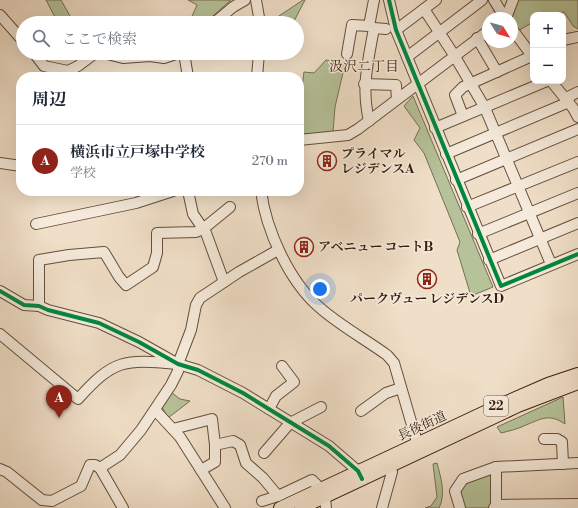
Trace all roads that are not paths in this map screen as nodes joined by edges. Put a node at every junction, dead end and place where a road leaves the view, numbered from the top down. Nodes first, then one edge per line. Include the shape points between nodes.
1 (245, 0) edge
2 (256, 0) edge
3 (374, 0) edge
4 (389, 0) edge
5 (436, 0) edge
6 (482, 0) edge
7 (494, 0) edge
8 (513, 0) edge
9 (424, 9) junction
10 (502, 12) edge
11 (508, 12) edge
12 (0, 15) edge
13 (222, 16) edge
14 (259, 16) edge
15 (372, 27) junction
16 (391, 30) junction
17 (440, 32) junction
18 (16, 33) edge
19 (482, 35) edge
20 (518, 37) edge
21 (578, 37) edge
22 (477, 38) junction
23 (566, 39) edge
24 (530, 53) edge
25 (347, 54) dead end
26 (454, 55) junction
27 (407, 57) junction
28 (530, 57) edge
29 (39, 60) edge
30 (86, 60) edge
31 (185, 60) edge
32 (258, 60) edge
33 (187, 72) edge
34 (257, 72) edge
35 (497, 72) junction
36 (417, 83) junction
37 (471, 83) junction
38 (364, 84) junction
39 (540, 84) edge
40 (554, 84) edge
41 (578, 92) edge
42 (397, 99) junction
43 (568, 100) junction
44 (485, 108) junction
45 (463, 116) junction
46 (578, 117) edge
47 (369, 121) junction
48 (435, 128) junction
49 (578, 129) edge
50 (496, 133) junction
51 (304, 139) edge
52 (446, 154) junction
53 (507, 159) junction
54 (0, 162) edge
55 (578, 162) edge
56 (16, 165) edge
57 (456, 180) junction
58 (518, 186) junction
59 (578, 192) edge
60 (159, 196) edge
61 (189, 196) edge
62 (262, 196) edge
63 (230, 207) dead end
64 (467, 207) junction
65 (529, 213) junction
66 (578, 223) edge
67 (36, 224) dead end
68 (203, 229) junction
69 (478, 234) junction
70 (540, 239) junction
71 (278, 250) junction
72 (578, 254) edge
73 (489, 260) junction
74 (551, 264) junction
75 (224, 282) junction
76 (0, 291) edge
77 (39, 306) junction
78 (0, 334) edge
79 (178, 364) junction
80 (282, 366) dead end
81 (578, 374) edge
82 (578, 383) edge
83 (401, 388) junction
84 (321, 406) dead end
85 (269, 409) junction
86 (155, 410) junction
87 (361, 411) dead end
88 (290, 423) junction
89 (173, 429) junction
90 (544, 440) dead end
91 (215, 445) junction
92 (419, 449) junction
93 (264, 453) dead end
94 (578, 463) edge
95 (562, 464) junction
96 (390, 467) junction
97 (496, 467) junction
98 (100, 468) junction
99 (0, 469) edge
100 (201, 470) junction
101 (360, 475) junction
102 (324, 498) edge
103 (262, 502) dead end
104 (279, 502) edge
105 (578, 504) edge
106 (495, 507) edge
107 (123, 508) edge
108 (225, 508) edge
109 (301, 508) edge
110 (382, 508) edge
111 (460, 508) edge

1 - 13 street
2 - 14 street
3 - 15 street
4 - 16 street
5 - 9 street
6 - 17 street
7 - 10 street
8 - 11 street
9 - 16 street
9 - 17 street
12 - 18 street
15 - 16 street
15 - 25 street via 352,25
15 - 38 street
16 - 27 street
17 - 26 street
17 - 27 street
19 - 22 street
20 - 24 street
21 - 23 street
22 - 26 street
22 - 35 street
26 - 36 street
26 - 37 street
27 - 36 street
28 - 35 street
29 - 30 street via 44,66 68,71
31 - 33 street
32 - 34 street
35 - 37 street
36 - 42 street
36 - 48 street
37 - 44 street
37 - 45 street via 455,95
38 - 42 street via 396,85
38 - 47 street
39 - 44 street
40 - 43 street
41 - 43 street
42 - 47 street
43 - 46 street
43 - 50 street
44 - 45 street
44 - 50 street
45 - 48 street
47 - 51 street via 348,135
48 - 52 street
49 - 53 street
50 - 52 street
50 - 53 street
52 - 57 street
53 - 57 street
53 - 58 street
54 - 56 street
55 - 58 street
57 - 64 street
58 - 64 street
58 - 65 street
59 - 65 street
60 - 67 street via 142,202
61 - 68 street via 193,214
62 - 71 street via 269,228
63 - 68 street
64 - 69 street
65 - 69 street
65 - 70 street
66 - 70 street
68 - 75 street
68 - 77 street via 157,233 157,253 153,267 126,285 104,252 39,260
69 - 73 street
70 - 73 street
70 - 74 street
71 - 75 street
71 - 83 street via 303,290 318,307 387,354 394,363
72 - 74 street
73 - 74 street via 501,286
75 - 79 street via 200,298 196,305 191,330
76 - 77 street via 24,305
77 - 79 street via 99,323
78 - 79 street via 78,399 103,373 116,365 140,362
79 - 85 street via 198,370
79 - 86 street via 178,371
80 - 85 street via 294,382 276,396
81 - 92 main road, 長後街道 / 22 via 502,404
82 - 92 main road, 長後街道 / 22
83 - 87 street via 386,393
83 - 92 street
84 - 88 street
85 - 88 street
86 - 89 street
86 - 98 street via 120,455
88 - 93 street
88 - 101 street via 329,446
89 - 91 street via 212,419
89 - 100 street
90 - 95 street via 557,439 562,442
91 - 100 street via 215,462
91 - 104 street via 234,441 240,445 246,463 263,478
92 - 96 main road, 長後街道 / 22
92 - 101 main road, 長後街道 / 22
94 - 95 street
95 - 97 street
96 - 101 main road, 長後街道 / 22
96 - 110 street via 392,472
97 - 106 street
97 - 111 street via 463,479 455,491
98 - 99 street via 90,465 81,486 52,501 42,500
98 - 107 street
100 - 108 street
101 - 102 main road, 長後街道 / 22
102 - 104 main road, 長後街道 / 22
102 - 109 main road, 長後街道 / 22
103 - 104 street
105 - 106 street

